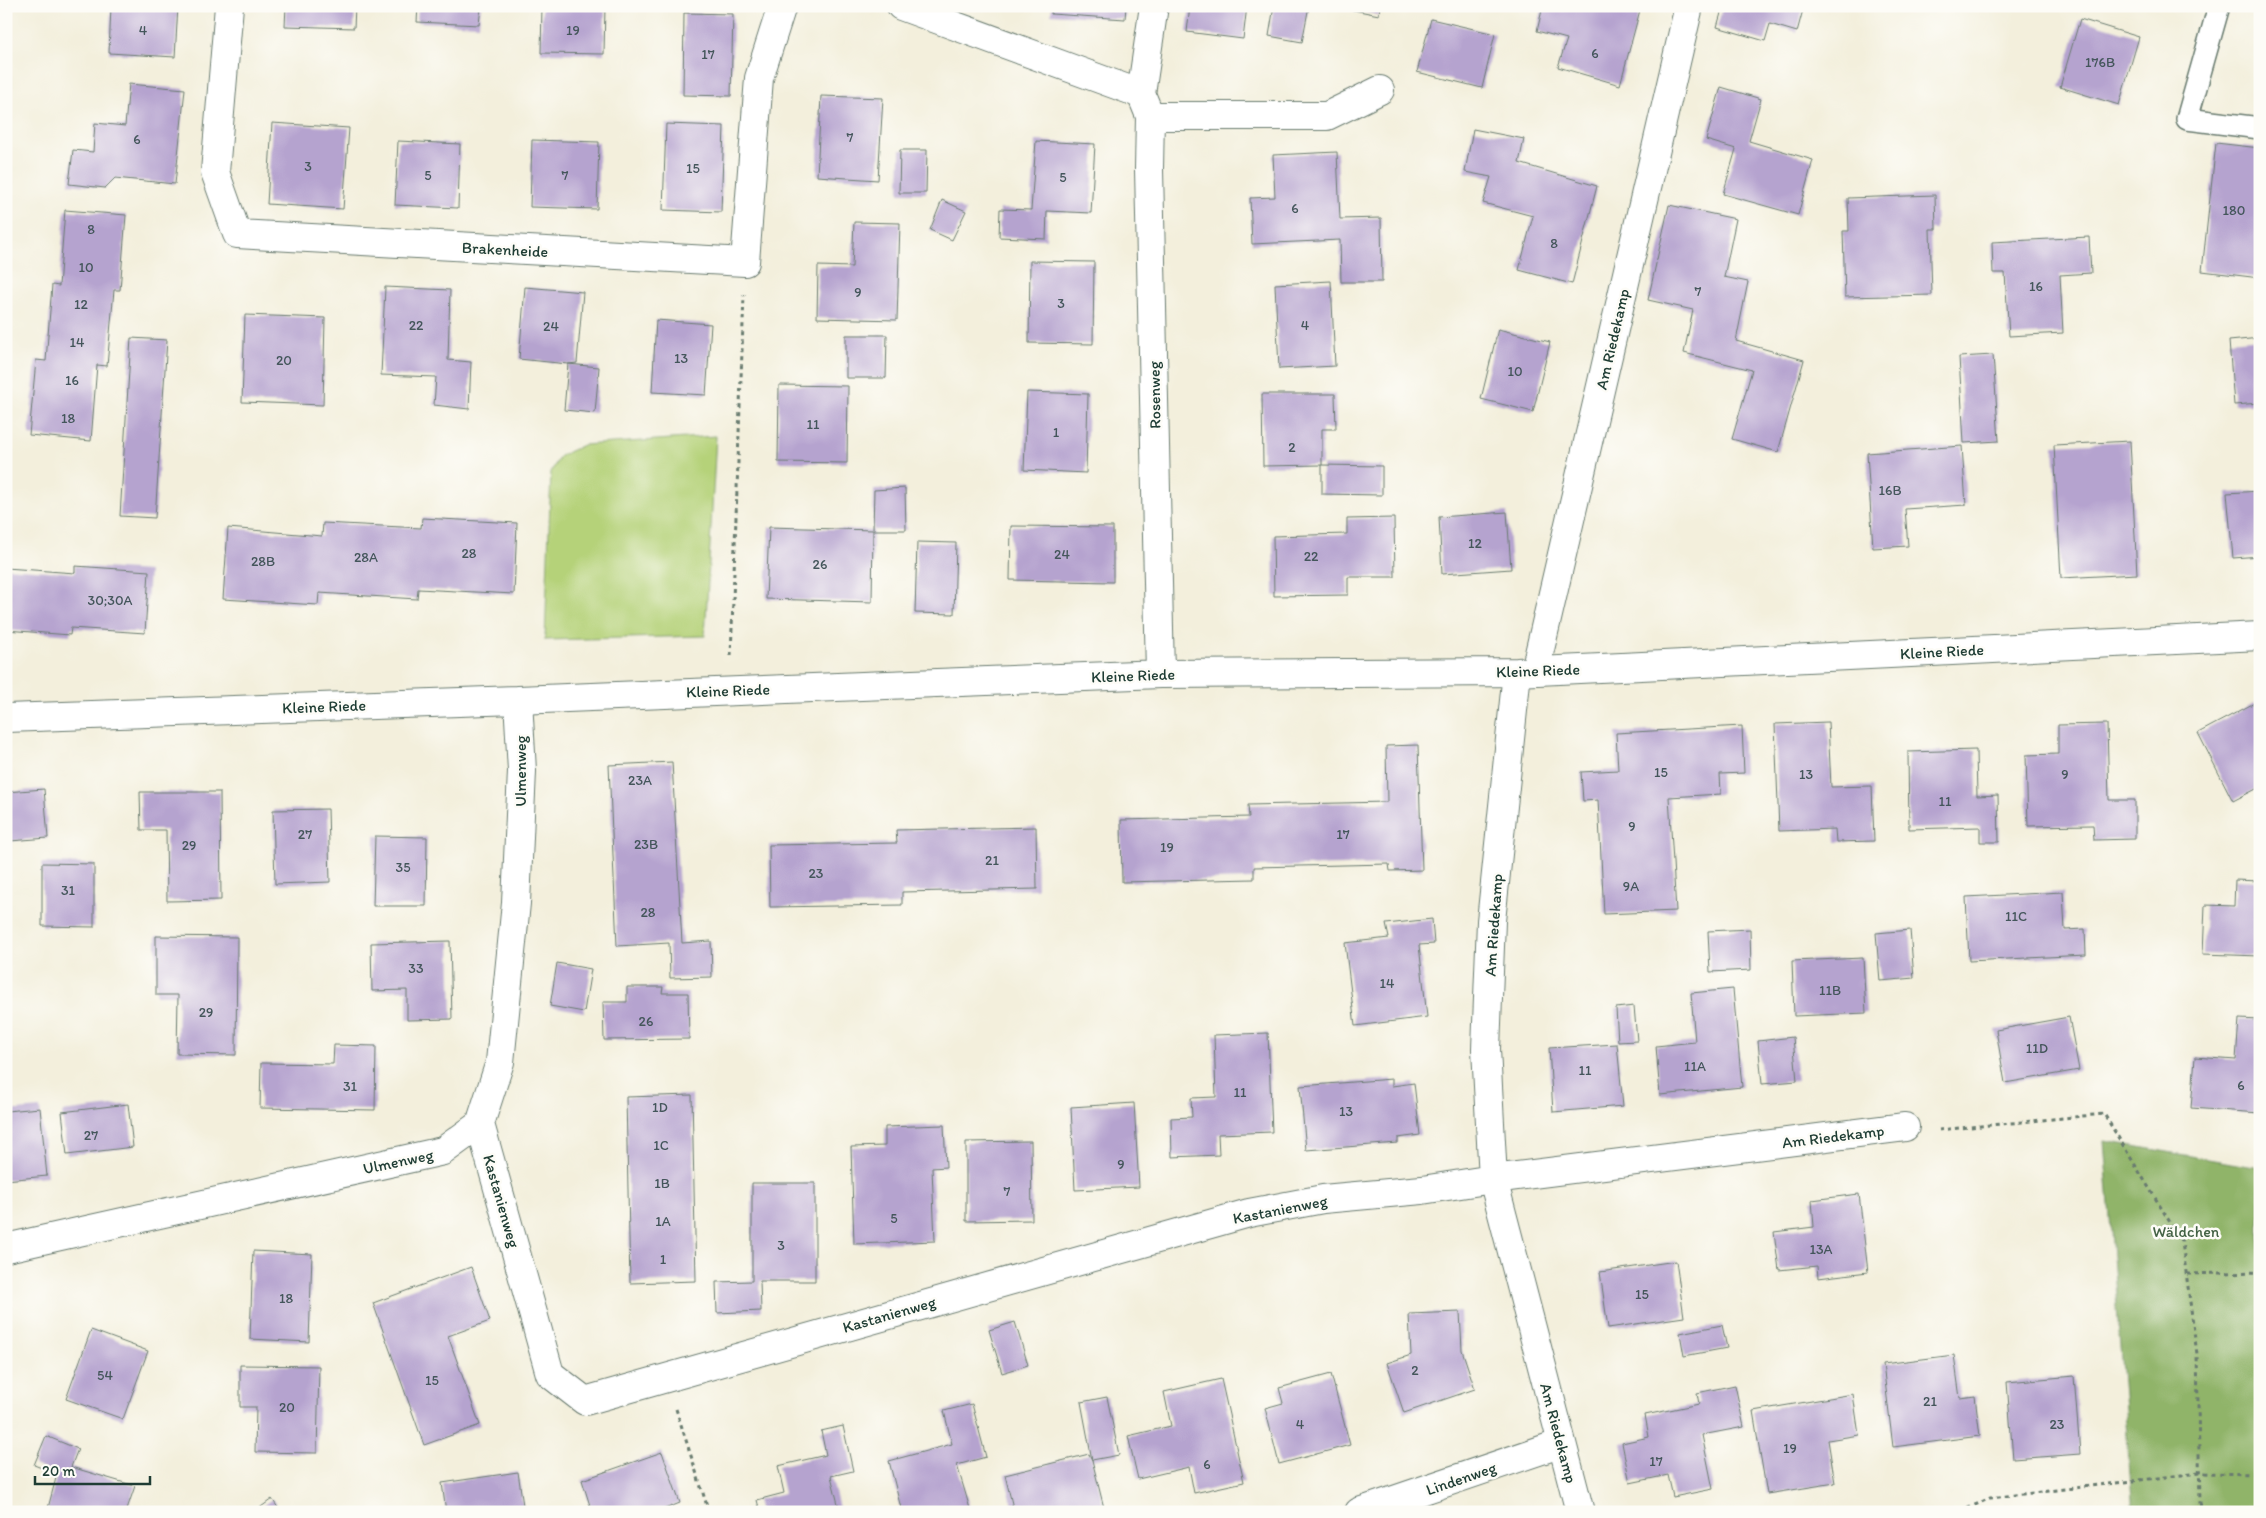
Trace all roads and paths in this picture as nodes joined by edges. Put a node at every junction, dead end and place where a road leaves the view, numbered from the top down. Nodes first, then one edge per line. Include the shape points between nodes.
1 (229, 6) edge
2 (782, 6) edge
3 (901, 6) edge
4 (1154, 6) edge
5 (1689, 6) edge
6 (2219, 6) edge
7 (1380, 90) dead end
8 (1146, 105) junction
9 (2260, 128) edge
10 (745, 262) junction
11 (2260, 636) edge
12 (1526, 672) junction
13 (1160, 674) junction
14 (730, 690) junction
15 (518, 700) junction
16 (6, 718) edge
17 (480, 1124) junction
18 (1906, 1127) joint
19 (1493, 1179) junction
20 (6, 1248) edge
21 (2260, 1272) edge
22 (2186, 1274) junction
23 (666, 1378) junction
24 (1562, 1444) junction
25 (2200, 1473) junction
26 (2260, 1474) edge
27 (709, 1512) edge
28 (1359, 1512) edge
29 (1580, 1512) edge
30 (1960, 1512) edge
31 (2203, 1512) edge

1 - 10 street, Brakenheide via 215,172 237,234
2 - 10 street via 759,78
3 - 8 street
4 - 8 street, Rosenweg
5 - 12 street, Am Riedekamp
6 - 9 lane via 2187,119
7 - 8 street via 1327,116
8 - 13 street, Rosenweg
10 - 14 path
11 - 12 street, Kleine Riede
12 - 13 street, Kleine Riede
12 - 19 street, Am Riedekamp via 1491,921 1486,1049
13 - 14 street, Kleine Riede
14 - 15 street, Kleine Riede
15 - 16 street, Kleine Riede
15 - 17 street, Ulmenweg via 522,771 516,903 500,1062
17 - 20 street, Ulmenweg via 443,1151
17 - 23 street, Kastanienweg via 550,1374 585,1401
18 - 19 street, Am Riedekamp
18 - 22 path via 1914,1132 2104,1114 2182,1242
19 - 23 street, Kastanienweg via 1422,1190 1323,1199 1249,1213
19 - 24 street, Am Riedekamp
21 - 22 path
22 - 25 path via 2197,1354
23 - 27 path
24 - 28 street, Lindenweg
24 - 29 street, Am Riedekamp
25 - 26 path
25 - 30 path via 1990,1498
25 - 31 path

